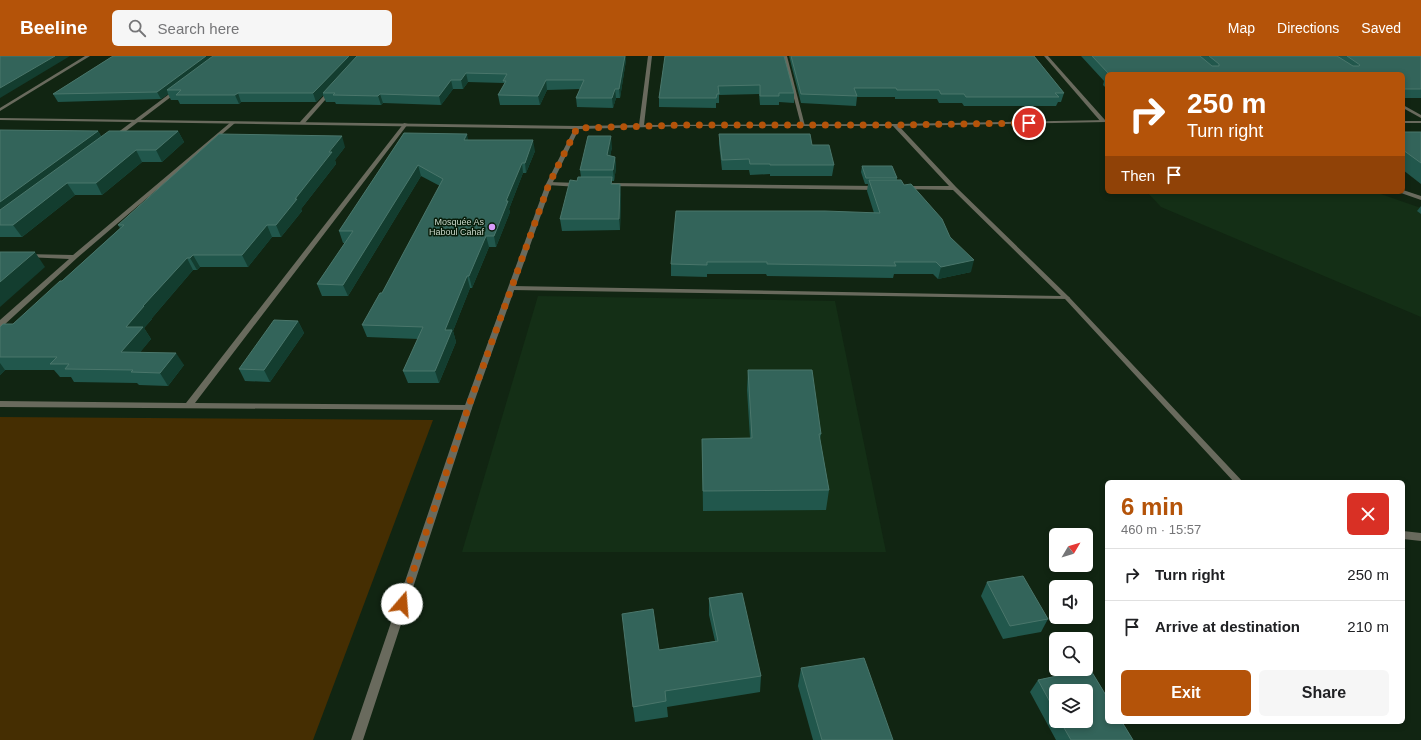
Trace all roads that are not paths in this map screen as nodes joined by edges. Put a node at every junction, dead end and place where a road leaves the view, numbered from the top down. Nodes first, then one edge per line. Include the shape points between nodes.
1 (88, 56) edge
2 (650, 56) edge
3 (785, 56) edge
4 (1046, 56) edge
5 (186, 84) edge
6 (333, 90) edge
7 (1405, 107) edge
8 (0, 110) edge
9 (1421, 117) edge
10 (0, 119) edge
11 (1105, 121) edge
12 (135, 122) junction
13 (1405, 122) edge
14 (1421, 122) edge
15 (233, 123) junction
16 (302, 123) junction
17 (406, 124) junction
18 (803, 125) junction
19 (895, 125) junction
20 (641, 126) junction
21 (577, 128) junction
22 (111, 141) edge
23 (549, 184) junction
24 (589, 185) edge
25 (604, 185) edge
26 (882, 188) edge
27 (898, 188) edge
28 (954, 188) junction
29 (1405, 193) edge
30 (1421, 198) edge
31 (15, 255) edge
32 (75, 257) junction
33 (512, 288) junction
34 (1067, 298) junction
35 (0, 324) edge
36 (0, 404) edge
37 (189, 405) junction
38 (468, 408) junction
39 (1237, 480) edge
40 (1405, 535) edge
41 (1421, 537) edge
42 (358, 740) edge

1 - 8 street
2 - 20 street
3 - 18 street
4 - 11 street
5 - 12 street
6 - 16 street
7 - 9 street
10 - 12 street
11 - 19 street
12 - 15 street
12 - 22 street
13 - 14 street
15 - 16 street
15 - 32 street
16 - 17 street
17 - 21 street
17 - 37 street
18 - 19 street
18 - 20 street
19 - 28 street
20 - 21 street
21 - 23 street
23 - 24 street
23 - 33 street
25 - 26 street
27 - 28 street
28 - 34 street
29 - 30 street
31 - 32 street
32 - 35 street
33 - 34 street
33 - 38 street
34 - 39 street
36 - 37 street
37 - 38 street
38 - 42 street
40 - 41 street

